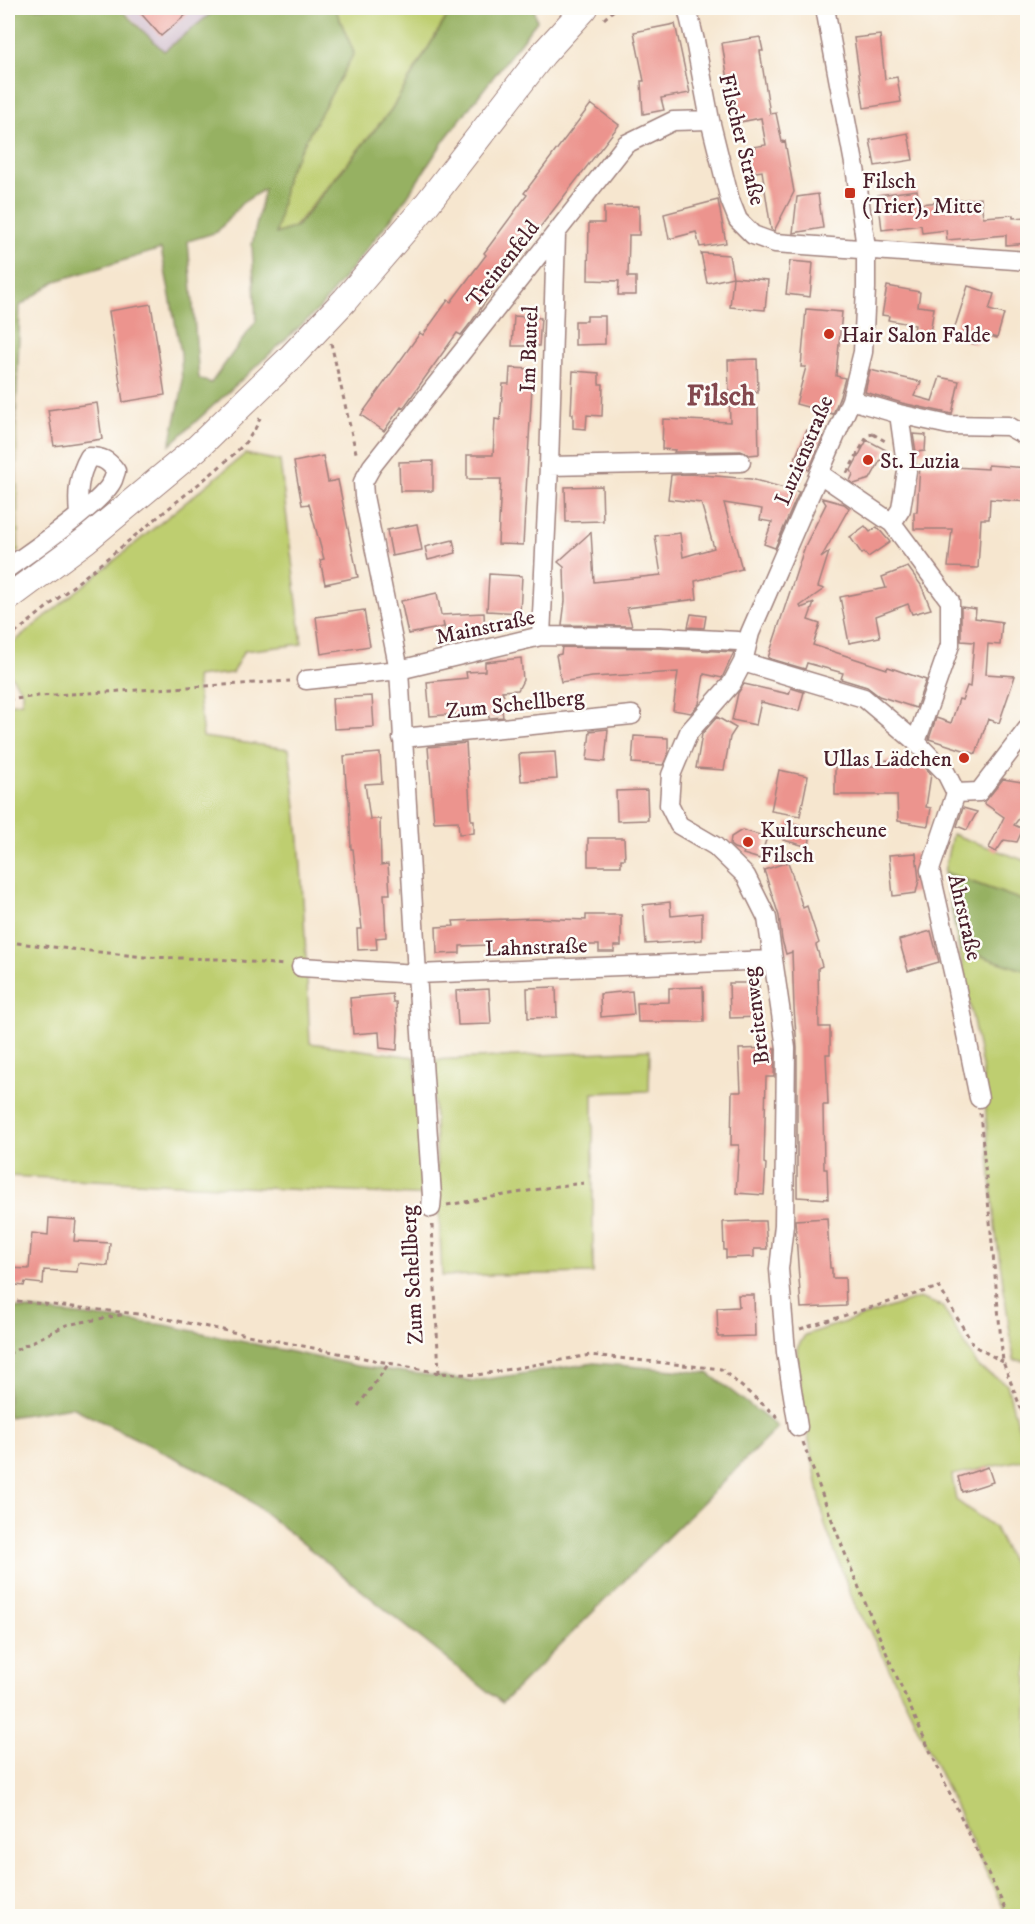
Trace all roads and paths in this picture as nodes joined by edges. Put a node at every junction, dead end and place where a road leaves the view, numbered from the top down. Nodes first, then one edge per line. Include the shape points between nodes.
1 (615, 8) edge
2 (687, 8) edge
3 (825, 8) edge
4 (592, 15) edge
5 (710, 120) junction
6 (556, 234) junction
7 (866, 249) junction
8 (1028, 261) edge
9 (330, 337) dead end
10 (851, 400) junction
11 (899, 414) junction
12 (261, 415) dead end
13 (1028, 437) edge
14 (886, 441) dead end
15 (741, 462) dead end
16 (549, 465) junction
17 (820, 474) junction
18 (846, 475) dead end
19 (363, 482) junction
20 (80, 514) dead end
21 (892, 523) junction
22 (8, 568) edge
23 (8, 598) edge
24 (541, 636) junction
25 (8, 639) edge
26 (745, 653) junction
27 (399, 670) junction
28 (306, 680) joint
29 (8, 700) edge
30 (632, 715) dead end
31 (1028, 728) edge
32 (402, 738) junction
33 (916, 742) junction
34 (956, 793) junction
35 (8, 942) edge
36 (773, 960) junction
37 (301, 967) joint
38 (417, 974) junction
39 (979, 1098) joint
40 (584, 1183) dead end
41 (431, 1208) junction
42 (8, 1302) edge
43 (131, 1313) junction
44 (784, 1334) junction
45 (8, 1354) edge
46 (390, 1362) junction
47 (1004, 1362) junction
48 (439, 1373) junction
49 (358, 1406) dead end
50 (798, 1427) junction
51 (1028, 1427) edge
52 (1009, 1917) edge

1 - 4 path
2 - 5 street, Filscher Straße
3 - 7 street, Luzienstraße
4 - 23 main road via 543,54 423,209 290,358 197,448 86,540
5 - 6 street, Treinenfeld via 673,121 626,144
5 - 7 street, Filscher Straße via 730,200 738,220 753,235 775,243
6 - 16 street, Im Bautel
6 - 19 street, Treinenfeld
7 - 8 street, Filscher Straße
7 - 10 street, Luzienstraße via 863,352
9 - 19 path
10 - 11 street
10 - 17 street, Luzienstraße
11 - 13 street via 949,425 1008,426
11 - 21 street via 907,471 901,510
12 - 25 path via 250,437 217,469
14 - 18 path via 868,435
15 - 16 street
16 - 24 street, Im Bautel
17 - 21 street
17 - 26 street, Luzienstraße via 750,633
19 - 27 street, Zum Schellberg
20 - 22 street
21 - 33 street via 950,601 950,645
24 - 26 street, Mainstraße via 738,641
24 - 27 street, Mainstraße
26 - 33 street via 864,698
26 - 36 street, Breitenweg via 732,683 689,732 671,774 669,805 678,825 715,846 746,876 767,918
27 - 28 street, Mainstraße
27 - 32 street, Zum Schellberg
28 - 29 path
30 - 32 street, Zum Schellberg
31 - 34 street via 979,792
32 - 38 street, Zum Schellberg
33 - 34 street via 946,773
34 - 39 street, Ahrstraße via 930,870
35 - 37 path via 144,957
36 - 38 street, Lahnstraße
36 - 44 street, Breitenweg via 786,1048 784,1225 779,1269
37 - 38 street, Lahnstraße
38 - 41 street, Zum Schellberg
39 - 47 path
40 - 41 path
41 - 48 path, Zum Schellberg
42 - 43 path, Zum Schellberg
43 - 45 path via 66,1325
43 - 46 path, Zum Schellberg
44 - 47 path via 939,1287 974,1346
44 - 50 street, Breitenweg
46 - 48 path, Zum Schellberg
46 - 49 path
47 - 51 path
48 - 50 path via 477,1375 590,1355 721,1369 783,1421
50 - 52 path via 827,1510 889,1659

